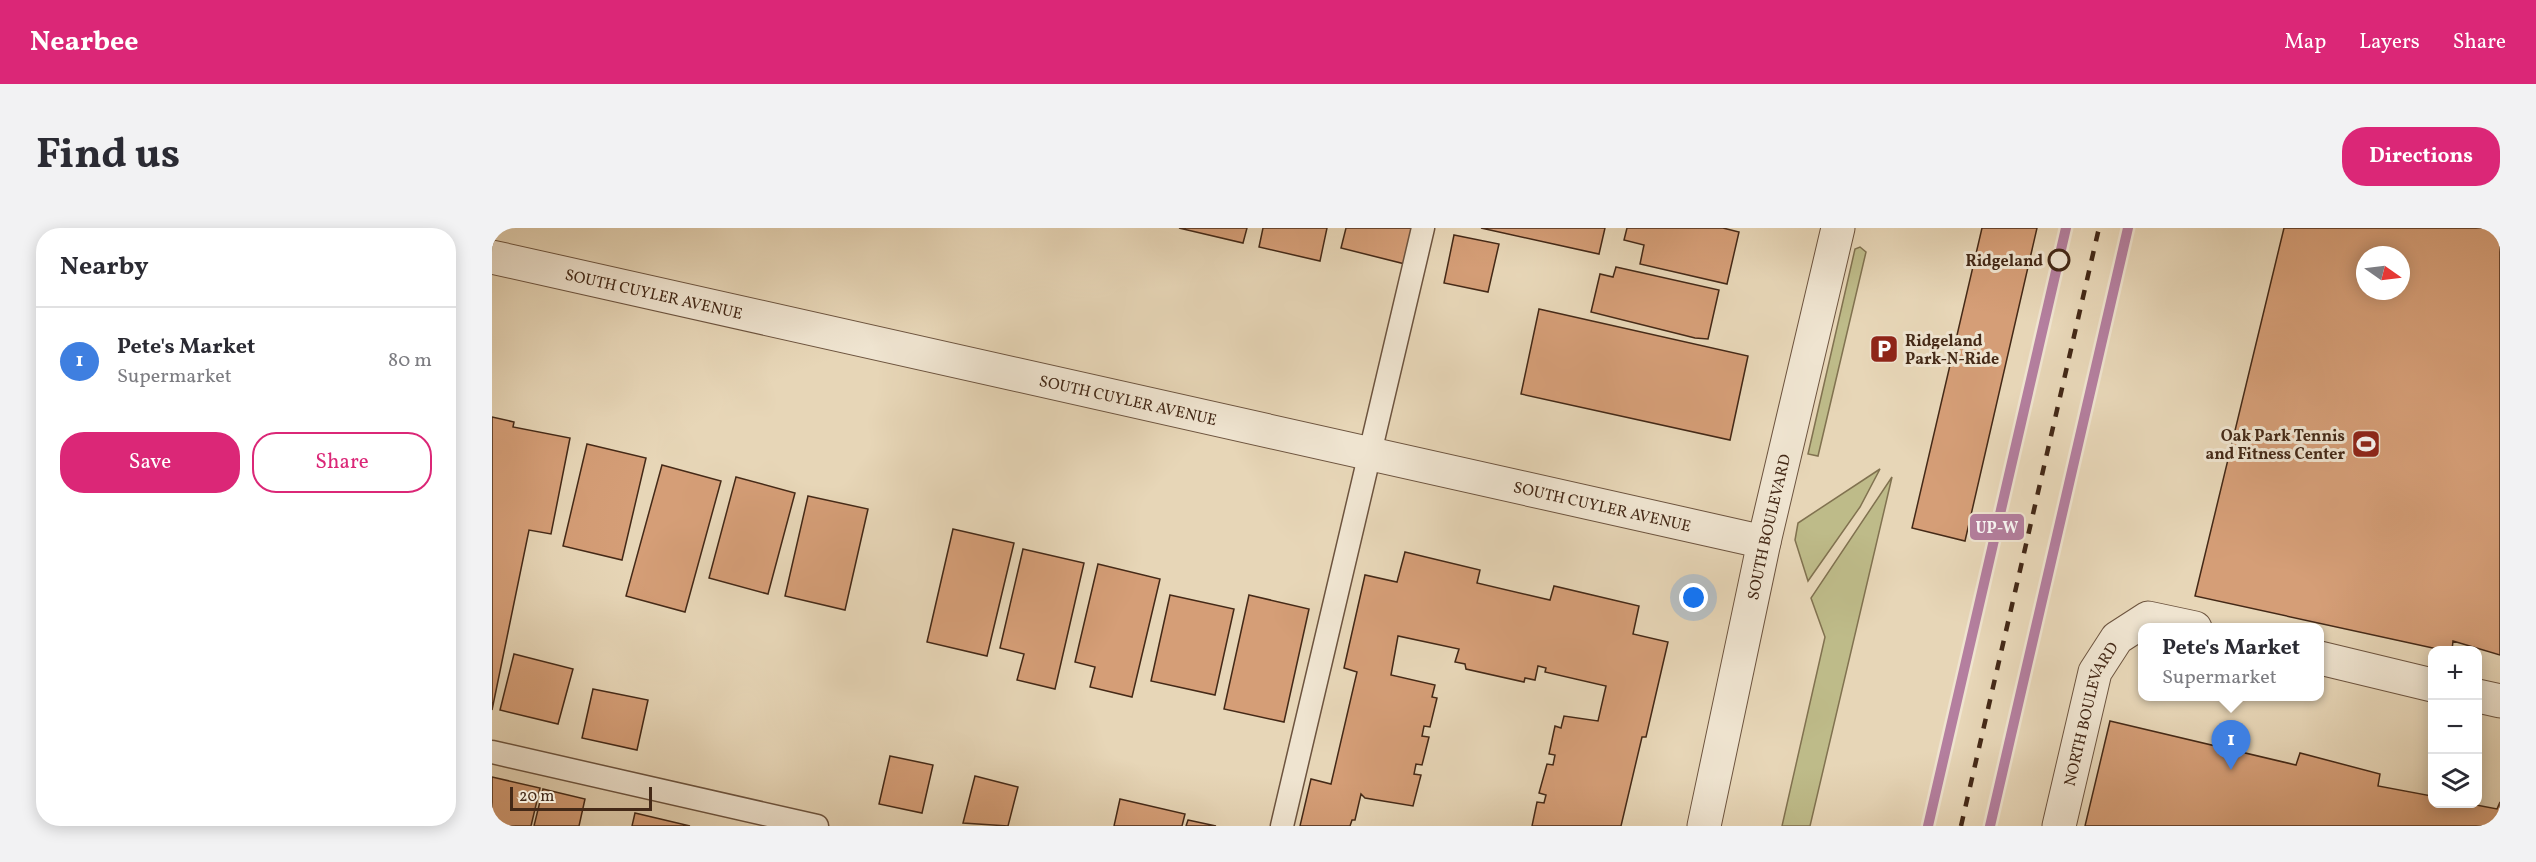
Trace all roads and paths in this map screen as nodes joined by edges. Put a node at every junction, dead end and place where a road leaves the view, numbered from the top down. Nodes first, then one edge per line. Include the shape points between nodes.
1 (1424, 228) edge
2 (1838, 228) edge
3 (492, 257) edge
4 (1370, 454) junction
5 (1764, 542) junction
6 (2140, 623) edge
7 (2174, 623) edge
8 (2138, 624) edge
9 (2324, 659) edge
10 (2428, 684) edge
11 (2482, 697) edge
12 (2500, 701) edge
13 (492, 752) edge
14 (817, 826) edge
15 (1282, 826) edge
16 (1704, 826) edge
17 (2059, 826) edge

1 - 4 lane
2 - 5 street, SOUTH BOULEVARD
3 - 4 street, SOUTH CUYLER AVENUE
4 - 5 street, SOUTH CUYLER AVENUE
4 - 15 lane
5 - 16 street, SOUTH BOULEVARD
6 - 7 street, NORTH BOULEVARD via 2148,618
8 - 17 street, NORTH BOULEVARD via 2116,638 2095,672
9 - 10 street
11 - 12 street
13 - 14 lane

